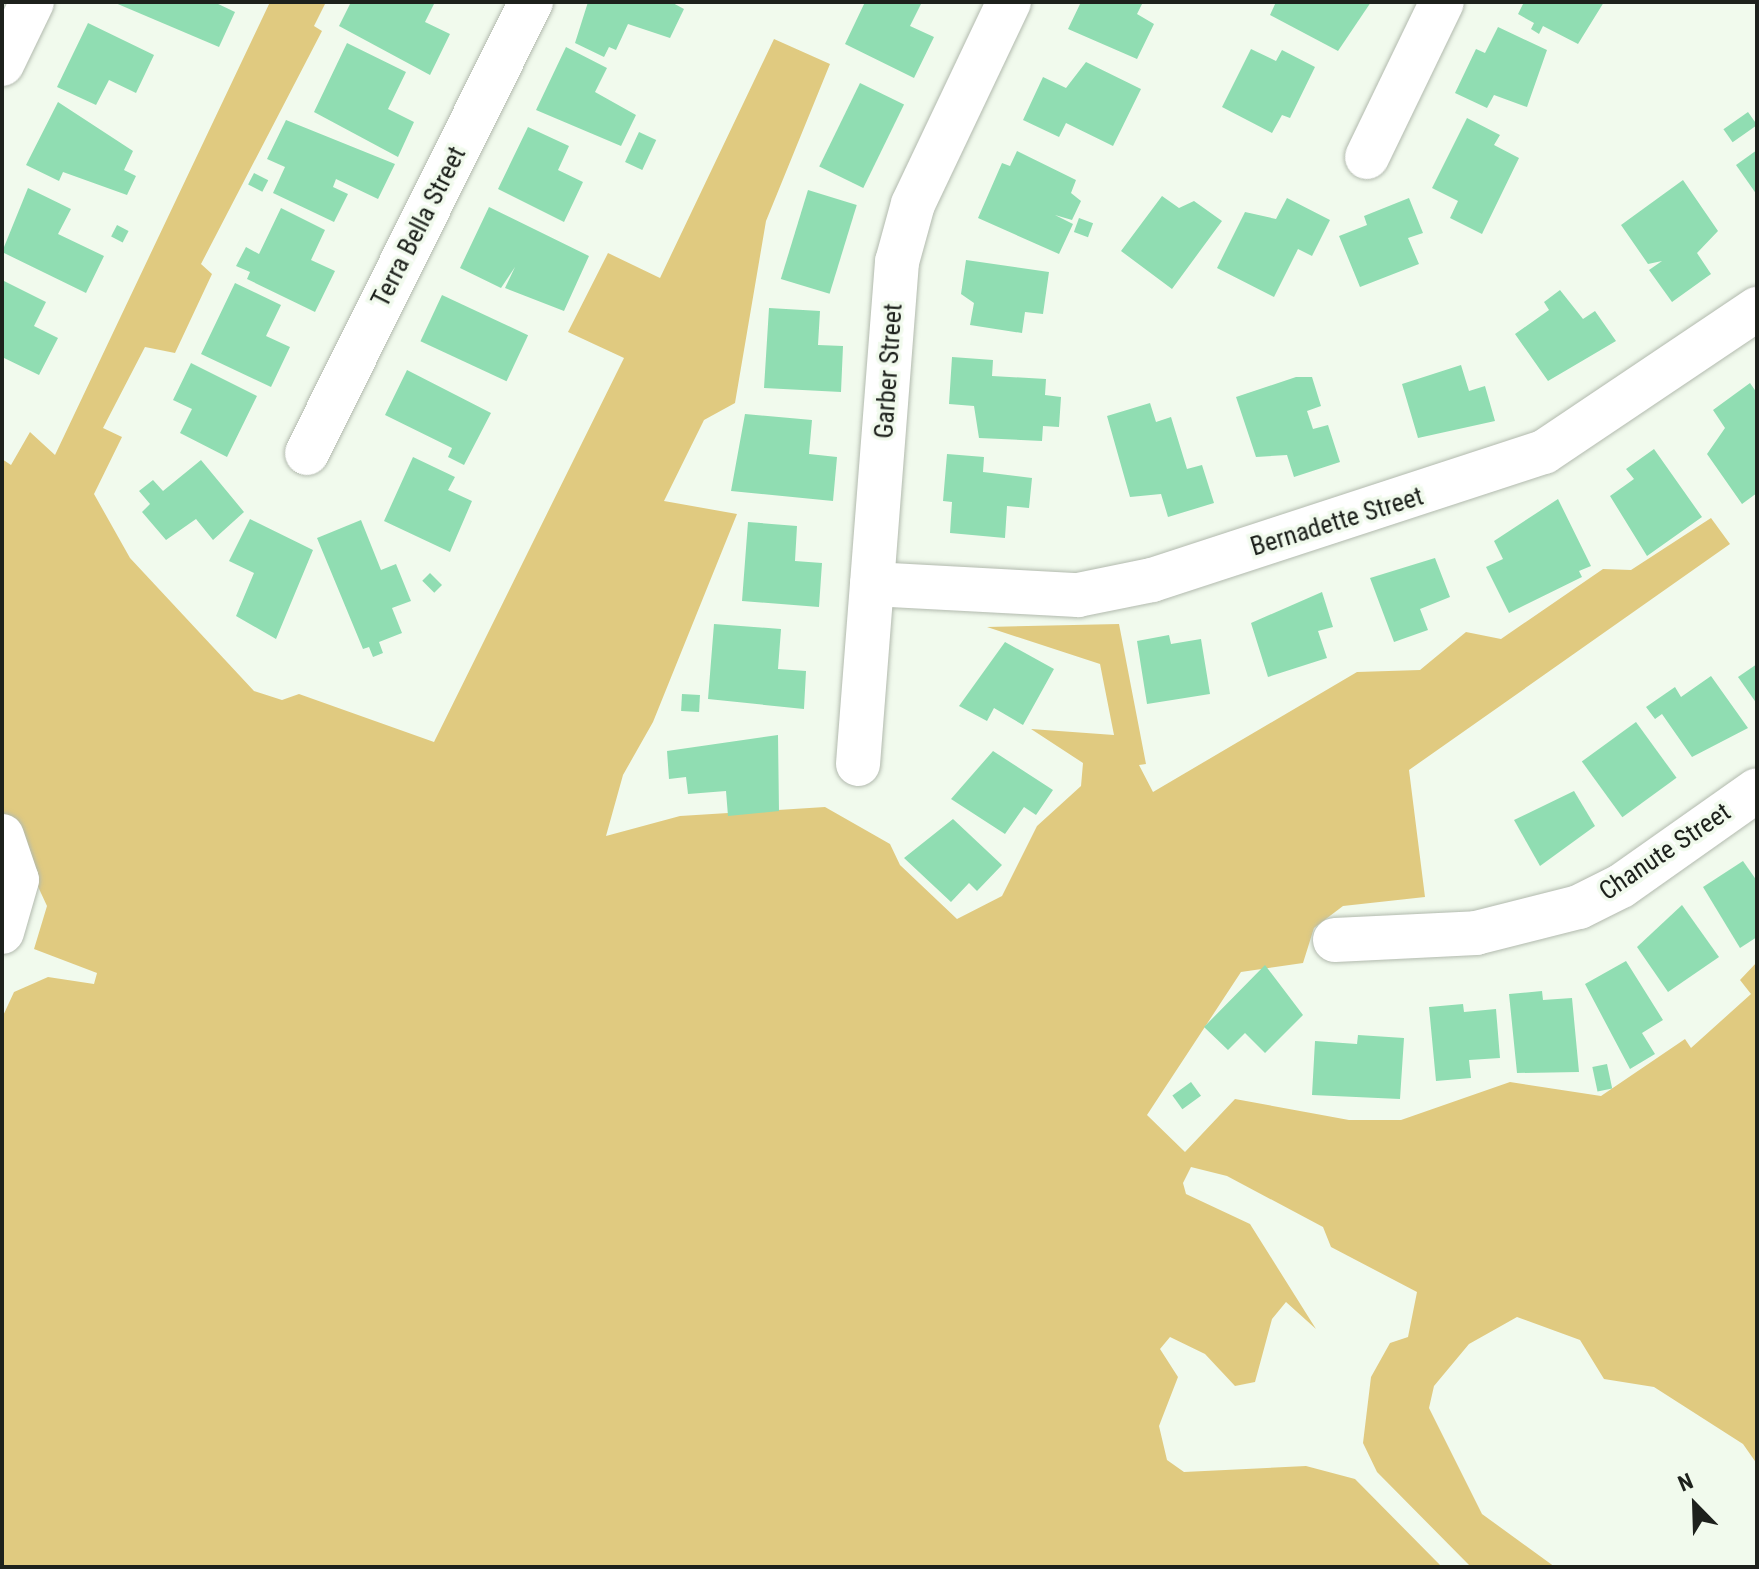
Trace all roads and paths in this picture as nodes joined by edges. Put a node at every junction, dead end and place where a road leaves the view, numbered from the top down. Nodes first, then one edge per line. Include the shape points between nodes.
1 (32, 2) edge
2 (531, 2) edge
3 (1009, 2) edge
4 (1442, 2) edge
5 (2, 64) edge
6 (1367, 157) dead end
7 (1757, 309) edge
8 (307, 453) dead end
9 (872, 584) junction
10 (858, 764) dead end
11 (1757, 790) edge
12 (2, 836) edge
13 (2, 932) edge
14 (1335, 940) dead end

1 - 5 street
2 - 8 street, Terra Bella Street
3 - 9 street, Garber Street via 913,204 897,262
4 - 6 street
7 - 9 street, Bernadette Street via 1544,452 1152,580 1078,595
9 - 10 street, Garber Street
11 - 14 street, Chanute Street via 1621,886 1579,907 1476,933
12 - 13 street via 17,880

